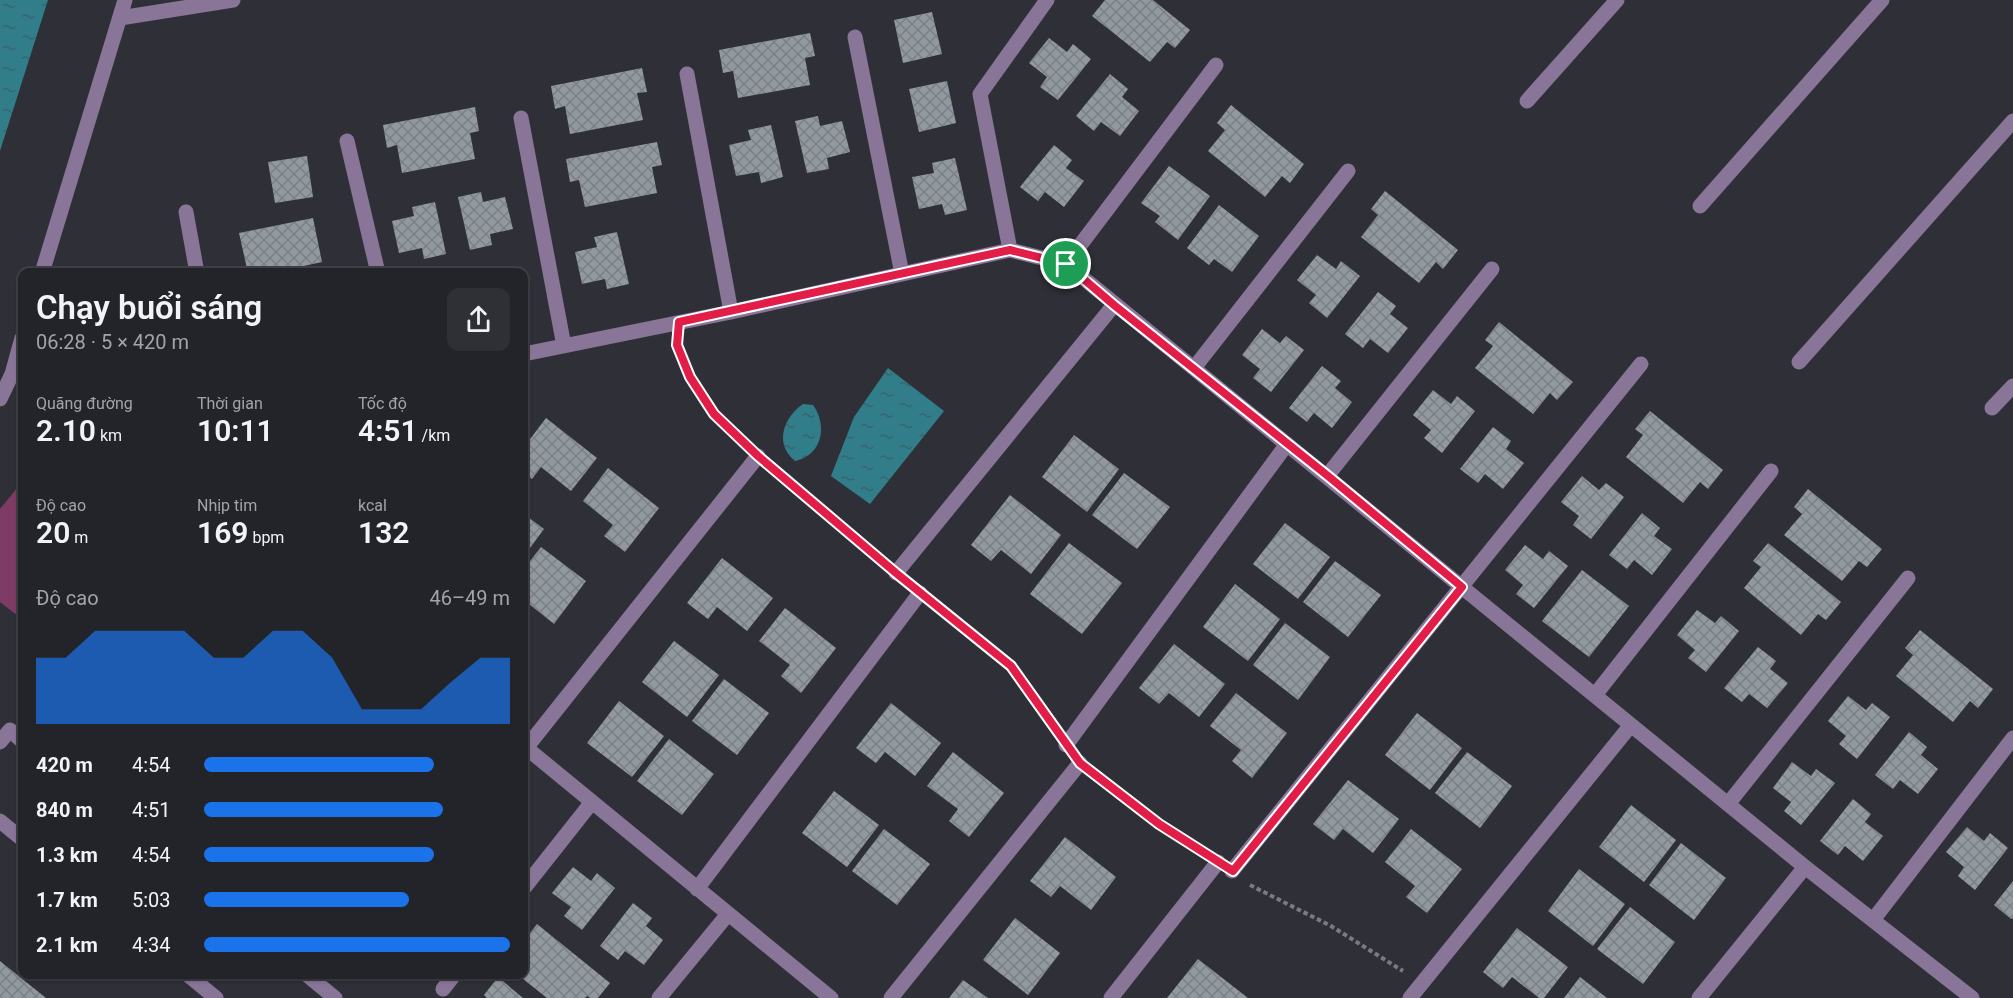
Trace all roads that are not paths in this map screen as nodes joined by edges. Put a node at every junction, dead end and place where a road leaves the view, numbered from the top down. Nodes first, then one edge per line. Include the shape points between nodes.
1 (124, 0) edge
2 (233, 0) edge
3 (1047, 0) edge
4 (1617, 0) edge
5 (1882, 0) edge
6 (120, 18) junction
7 (855, 37) dead end
8 (1216, 65) dead end
9 (687, 74) dead end
10 (1527, 101) dead end
11 (521, 118) dead end
12 (2013, 120) edge
13 (346, 141) dead end
14 (1348, 171) dead end
15 (1700, 206) dead end
16 (186, 212) dead end
17 (1010, 250) junction
18 (1066, 264) junction
19 (44, 268) edge
20 (196, 268) edge
21 (377, 268) edge
22 (1492, 269) dead end
23 (902, 274) junction
24 (1114, 305) junction
25 (731, 312) junction
26 (564, 346) junction
27 (18, 352) edge
28 (528, 353) edge
29 (1799, 362) dead end
30 (1641, 364) dead end
31 (1194, 368) junction
32 (2013, 386) edge
33 (0, 399) edge
34 (1992, 408) dead end
35 (1287, 444) junction
36 (758, 456) road end
37 (1771, 471) dead end
38 (1328, 476) junction
39 (896, 573) road end
40 (1908, 578) dead end
41 (1462, 587) junction
42 (920, 593) road end
43 (1595, 695) junction
44 (1631, 725) junction
45 (18, 737) edge
46 (2013, 738) edge
47 (0, 742) edge
48 (528, 743) edge
49 (1066, 745) road end
50 (528, 749) edge
51 (1080, 763) road end
52 (592, 801) junction
53 (1728, 804) junction
54 (0, 821) edge
55 (18, 836) edge
56 (1218, 862) road end
57 (1805, 867) junction
58 (1233, 871) road end
59 (528, 883) edge
60 (697, 889) junction
61 (728, 914) junction
62 (1873, 920) junction
63 (193, 979) edge
64 (312, 979) edge
65 (451, 979) edge
66 (443, 989) dead end
67 (216, 998) edge
68 (335, 998) edge
69 (659, 998) edge
70 (831, 998) edge
71 (891, 998) edge
72 (1111, 998) edge
73 (1410, 998) edge
74 (1699, 998) edge
75 (1972, 998) edge

1 - 6 street
2 - 6 street
3 - 17 street via 980,94
4 - 10 street
5 - 15 street
6 - 19 street
7 - 23 street
8 - 18 street
9 - 25 street
11 - 26 street
12 - 29 street
13 - 21 street
14 - 31 street
16 - 20 street
17 - 18 street
17 - 23 street
18 - 24 street
22 - 38 street
23 - 25 street
24 - 31 street
24 - 39 street
25 - 26 street
26 - 28 street
27 - 33 street
30 - 41 street
31 - 35 street
32 - 34 street
35 - 38 street
35 - 49 street
36 - 48 street
37 - 43 street
38 - 41 street
40 - 53 street
41 - 43 street
41 - 58 street
42 - 60 street
43 - 44 street
44 - 53 street
44 - 73 street
45 - 47 street via 10,730
46 - 62 street
50 - 52 street
51 - 71 street
52 - 59 street
52 - 60 street
53 - 57 street
54 - 55 street
56 - 72 street
57 - 62 street
57 - 74 street
60 - 61 street
61 - 69 street
61 - 70 street
62 - 75 street
63 - 67 street
64 - 68 street
65 - 66 street

